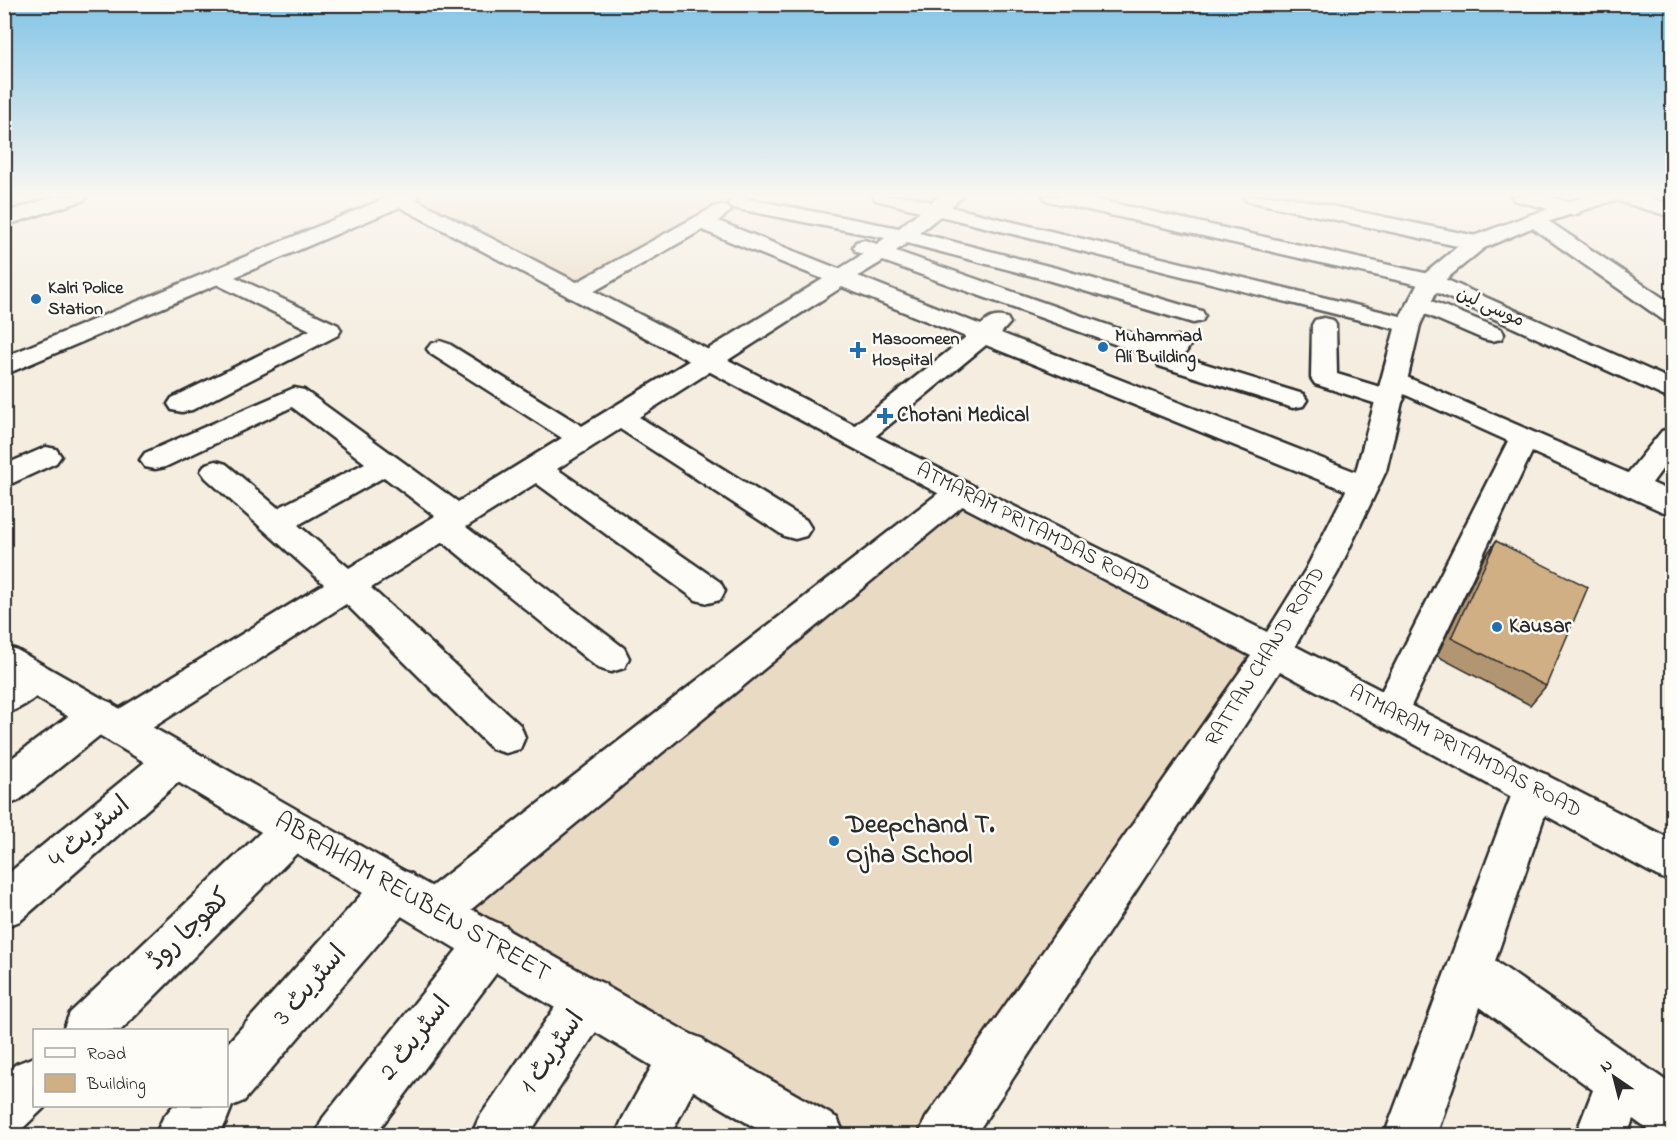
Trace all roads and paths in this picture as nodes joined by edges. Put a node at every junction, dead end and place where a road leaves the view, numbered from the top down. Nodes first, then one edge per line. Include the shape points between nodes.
1 (280, 249) edge
2 (497, 249) edge
3 (652, 249) edge
4 (770, 249) edge
5 (870, 249) edge
6 (884, 249) edge
7 (955, 249) edge
8 (1080, 249) edge
9 (1098, 249) edge
10 (1127, 249) edge
11 (1247, 249) edge
12 (1470, 249) edge
13 (1576, 249) edge
14 (879, 253) junction
15 (1123, 255) junction
16 (1052, 274) junction
17 (218, 276) junction
18 (841, 277) junction
19 (576, 292) junction
20 (1022, 303) junction
21 (1419, 303) junction
22 (1672, 315) edge
23 (1324, 325) dead end
24 (1492, 334) dead end
25 (984, 335) junction
26 (440, 349) dead end
27 (1171, 356) junction
28 (711, 360) junction
29 (4, 367) edge
30 (1324, 378) junction
31 (1392, 389) junction
32 (1672, 390) edge
33 (182, 404) dead end
34 (619, 416) junction
35 (1672, 437) edge
36 (856, 438) junction
37 (1524, 438) junction
38 (583, 439) junction
39 (46, 456) dead end
40 (155, 460) dead end
41 (385, 464) junction
42 (536, 468) junction
43 (216, 471) dead end
44 (4, 477) edge
45 (1363, 486) junction
46 (1633, 487) junction
47 (960, 492) junction
48 (1672, 504) edge
49 (450, 522) junction
50 (276, 523) junction
51 (795, 528) dead end
52 (348, 586) junction
53 (708, 591) dead end
54 (1274, 651) junction
55 (611, 658) dead end
56 (14, 679) edge
57 (1390, 712) junction
58 (110, 721) junction
59 (506, 737) dead end
60 (176, 760) junction
61 (4, 788) edge
62 (1534, 788) junction
63 (293, 829) junction
64 (1672, 862) edge
65 (396, 889) junction
66 (4, 906) edge
67 (435, 911) junction
68 (491, 943) junction
69 (1468, 970) junction
70 (588, 1001) junction
71 (88, 1029) edge
72 (685, 1057) junction
73 (1622, 1080) junction
74 (228, 1081) edge
75 (33, 1083) edge
76 (206, 1107) edge
77 (4, 1111) edge
78 (1672, 1116) edge
79 (181, 1136) edge
80 (340, 1136) edge
81 (497, 1136) edge
82 (641, 1136) edge
83 (819, 1136) edge
84 (945, 1136) edge
85 (1410, 1136) edge
86 (1601, 1136) edge

1 - 17 street
2 - 19 street, ATMARAM PRITAMDAS ROAD
3 - 19 street
4 - 18 street
5 - 14 street
6 - 14 street
7 - 16 street
8 - 16 street
9 - 15 street
10 - 15 street
11 - 21 street, موسی لین
12 - 21 street
13 - 22 street
14 - 18 street
14 - 20 street
15 - 21 street
16 - 20 street
16 - 27 street via 1198,308
17 - 29 street
17 - 33 street via 329,330
18 - 25 street
18 - 28 street
19 - 28 street, ATMARAM PRITAMDAS ROAD
20 - 25 street
20 - 27 street
21 - 24 street
21 - 31 street, RATTAN CHAND ROAD
21 - 32 street, موسی لین
23 - 30 street
25 - 36 street
25 - 45 street
26 - 38 street
27 - 30 street via 1168,361 1283,402
28 - 34 street
28 - 36 street, ATMARAM PRITAMDAS ROAD
30 - 31 street
31 - 37 street
31 - 45 street, RATTAN CHAND ROAD via 1371,471
34 - 38 street
34 - 51 street
35 - 46 street
36 - 47 street, ATMARAM PRITAMDAS ROAD
37 - 46 street
37 - 57 street
38 - 42 street
39 - 44 street
40 - 41 street via 294,396
41 - 49 street
41 - 50 street
42 - 49 street
42 - 53 street
43 - 50 street
45 - 54 street, RATTAN CHAND ROAD via 1321,572
46 - 48 street
47 - 54 street, ATMARAM PRITAMDAS ROAD
47 - 67 street
49 - 52 street
49 - 55 street
50 - 52 street
52 - 58 street
52 - 59 street
54 - 57 street, ATMARAM PRITAMDAS ROAD
54 - 84 street, RATTAN CHAND ROAD
56 - 58 street, ABRAHAM REUBEN STREET
57 - 62 street, ATMARAM PRITAMDAS ROAD
58 - 60 street, ABRAHAM REUBEN STREET
58 - 61 street
60 - 63 street, ABRAHAM REUBEN STREET
60 - 66 street, اسٹریٹ 4
62 - 64 street, ATMARAM PRITAMDAS ROAD
62 - 69 street
63 - 65 street, ABRAHAM REUBEN STREET
63 - 71 street, کھوجا روڈ
65 - 67 street, ABRAHAM REUBEN STREET
65 - 74 street, اسٹریٹ 3
67 - 68 street, ABRAHAM REUBEN STREET
68 - 70 street, ABRAHAM REUBEN STREET
68 - 80 street, اسٹریٹ 2
69 - 73 street
69 - 85 street
70 - 72 street, ABRAHAM REUBEN STREET
70 - 81 street, اسٹریٹ 1
72 - 82 street
72 - 83 street, ABRAHAM REUBEN STREET
73 - 78 street
73 - 86 street
75 - 77 street
76 - 79 street

